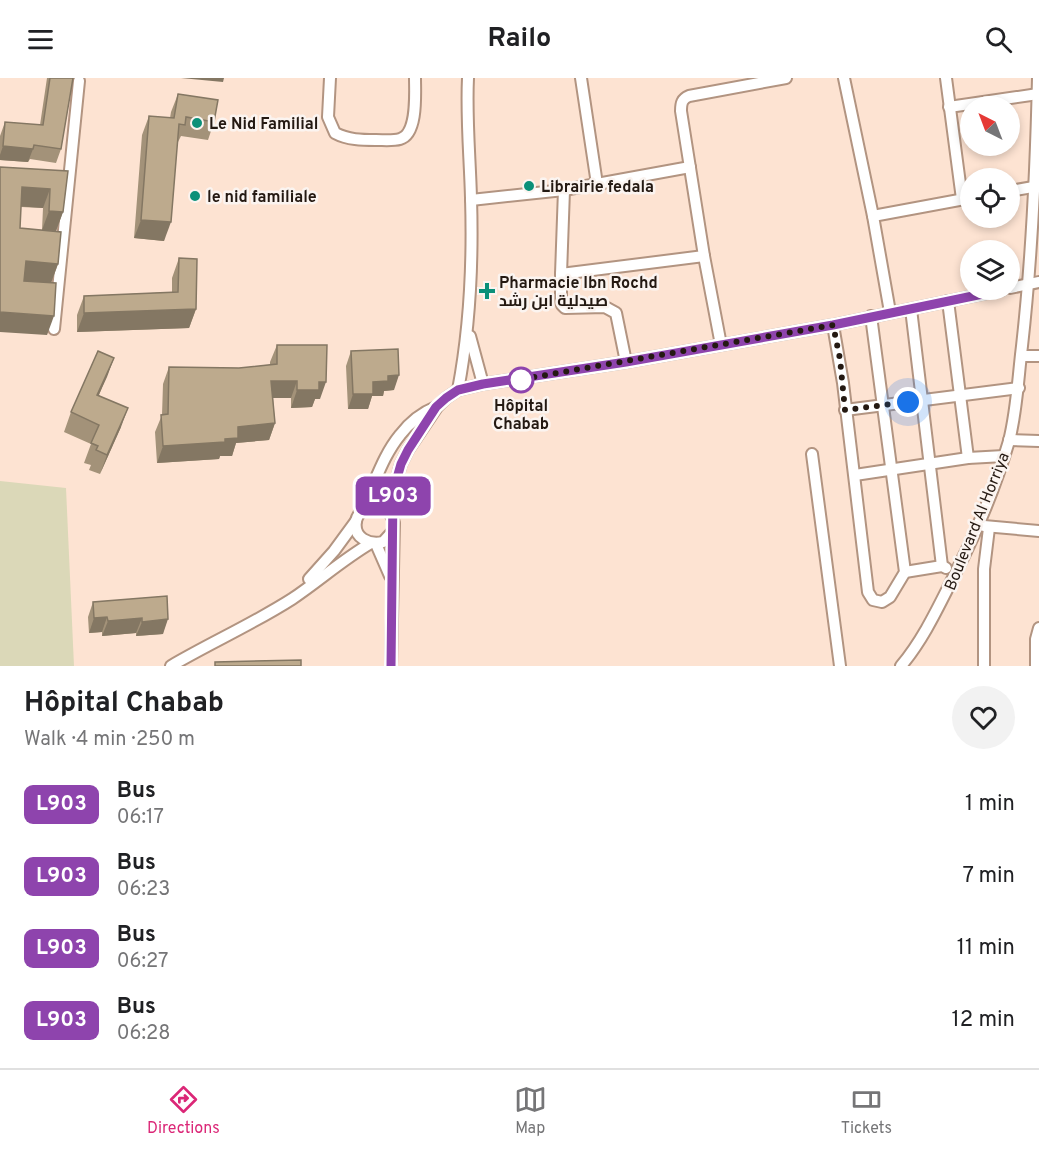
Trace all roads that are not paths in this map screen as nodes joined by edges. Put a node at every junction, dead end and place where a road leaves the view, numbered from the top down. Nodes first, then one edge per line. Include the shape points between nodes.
1 (330, 78) edge
2 (415, 78) edge
3 (468, 78) edge
4 (581, 78) edge
5 (786, 78) edge
6 (844, 78) edge
7 (946, 78) edge
8 (1038, 78) edge
9 (79, 81) dead end
10 (739, 83) edge
11 (1038, 94) edge
12 (949, 107) junction
13 (690, 167) junction
14 (961, 168) edge
15 (597, 184) junction
16 (1037, 186) edge
17 (1020, 189) edge
18 (564, 190) junction
19 (960, 199) edge
20 (471, 200) junction
21 (873, 216) junction
22 (704, 256) junction
23 (561, 274) junction
24 (1034, 283) edge
25 (960, 299) edge
26 (948, 302) junction
27 (910, 309) junction
28 (890, 312) junction
29 (871, 316) junction
30 (833, 325) junction
31 (468, 327) junction
32 (54, 329) edge
33 (721, 345) junction
34 (1021, 356) junction
35 (1039, 356) edge
36 (626, 362) junction
37 (483, 384) junction
38 (1019, 388) junction
39 (458, 390) junction
40 (961, 396) junction
41 (923, 401) junction
42 (884, 405) junction
43 (436, 407) junction
44 (845, 410) junction
45 (1009, 440) junction
46 (1039, 441) edge
47 (812, 454) dead end
48 (1004, 456) junction
49 (968, 458) junction
50 (931, 464) junction
51 (893, 471) junction
52 (855, 475) junction
53 (362, 510) junction
54 (392, 516) junction
55 (356, 521) junction
56 (978, 524) junction
57 (989, 528) junction
58 (393, 531) junction
59 (1039, 531) edge
60 (374, 543) junction
61 (942, 566) junction
62 (905, 572) junction
63 (955, 573) junction
64 (393, 583) junction
65 (294, 597) junction
66 (1039, 628) edge
67 (171, 666) edge
68 (391, 666) edge
69 (840, 666) edge
70 (901, 666) edge
71 (984, 666) edge
72 (1036, 666) edge

1 - 2 street via 328,117 335,134 356,140 390,140 408,135 414,117
3 - 20 street
4 - 15 street
5 - 10 street
6 - 21 street
7 - 12 street
8 - 11 street, Boulevard Al Horriya
9 - 32 street via 63,176
10 - 13 street via 684,98 681,111
11 - 12 street
11 - 16 street, Boulevard Al Horriya
12 - 14 street
13 - 15 street
13 - 22 street
15 - 18 street
16 - 17 street
16 - 24 street, Boulevard Al Horriya
18 - 20 street
18 - 23 street
19 - 21 street
20 - 31 street
21 - 28 street
22 - 23 street
22 - 33 street
23 - 36 street via 561,301 565,308 605,307 616,313
24 - 34 street, Boulevard Al Horriya
25 - 26 street
26 - 27 street
26 - 40 street
27 - 28 street
27 - 41 street
28 - 29 street
29 - 30 street
29 - 42 street
30 - 33 street
30 - 44 street
31 - 37 street
31 - 39 street
33 - 36 street
34 - 35 street
34 - 38 street, Boulevard Al Horriya
36 - 37 street
37 - 39 street
38 - 40 street
38 - 45 street, Boulevard Al Horriya
39 - 43 street
40 - 41 street
40 - 49 street
41 - 42 street
41 - 50 street
42 - 44 street
42 - 51 street
43 - 53 street via 423,412 399,435
43 - 54 street via 401,464 393,492
44 - 52 street
45 - 46 street
45 - 48 street, Boulevard Al Horriya
47 - 69 street
48 - 49 street
48 - 56 street, Boulevard Al Horriya
49 - 50 street
50 - 51 street
50 - 61 street
51 - 52 street
51 - 62 street
52 - 62 street via 871,598 886,600
53 - 54 street via 375,505
53 - 55 street
54 - 58 street
55 - 60 street via 361,538
55 - 65 street
56 - 57 street
56 - 63 street, Boulevard Al Horriya
57 - 59 street
57 - 71 street via 984,569
58 - 60 street
58 - 64 street
60 - 64 street
60 - 65 street via 345,558
61 - 62 street
61 - 63 street
63 - 70 street, Boulevard Al Horriya via 929,626
64 - 68 street
65 - 67 street
66 - 72 street

